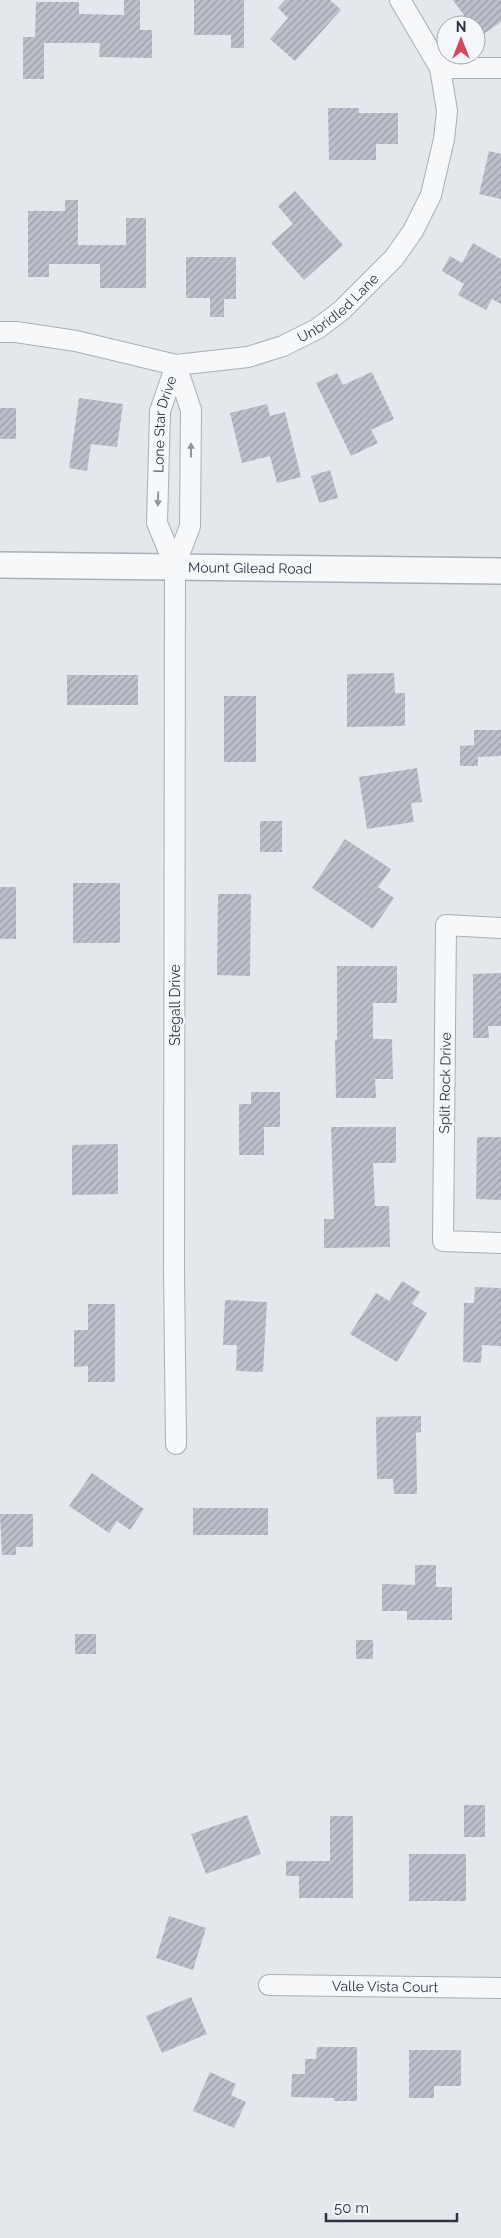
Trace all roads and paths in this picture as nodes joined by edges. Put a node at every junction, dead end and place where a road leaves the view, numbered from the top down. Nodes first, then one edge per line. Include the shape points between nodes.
1 (400, 0) edge
2 (440, 68) junction
3 (501, 68) edge
4 (0, 332) edge
5 (176, 365) junction
6 (0, 564) edge
7 (175, 566) junction
8 (501, 571) edge
9 (501, 928) edge
10 (501, 1244) edge
11 (176, 1444) dead end
12 (269, 1985) dead end
13 (501, 1988) edge

1 - 2 street, Unbridled Lane
2 - 3 street
2 - 5 street, Unbridled Lane via 447,111 431,195 413,231 394,258 342,310 317,329 283,346 248,358
4 - 5 street, Unbridled Lane via 76,341
7 -> 5 street, Lone Star Drive via 190,526 192,410
5 -> 7 street, Lone Star Drive via 160,411 157,523
6 - 7 street, Mount Gilead Road
7 - 8 street, Mount Gilead Road
7 - 11 street, Stegall Drive
9 - 10 street, Split Rock Drive via 446,925 443,1241
12 - 13 street, Valle Vista Court

